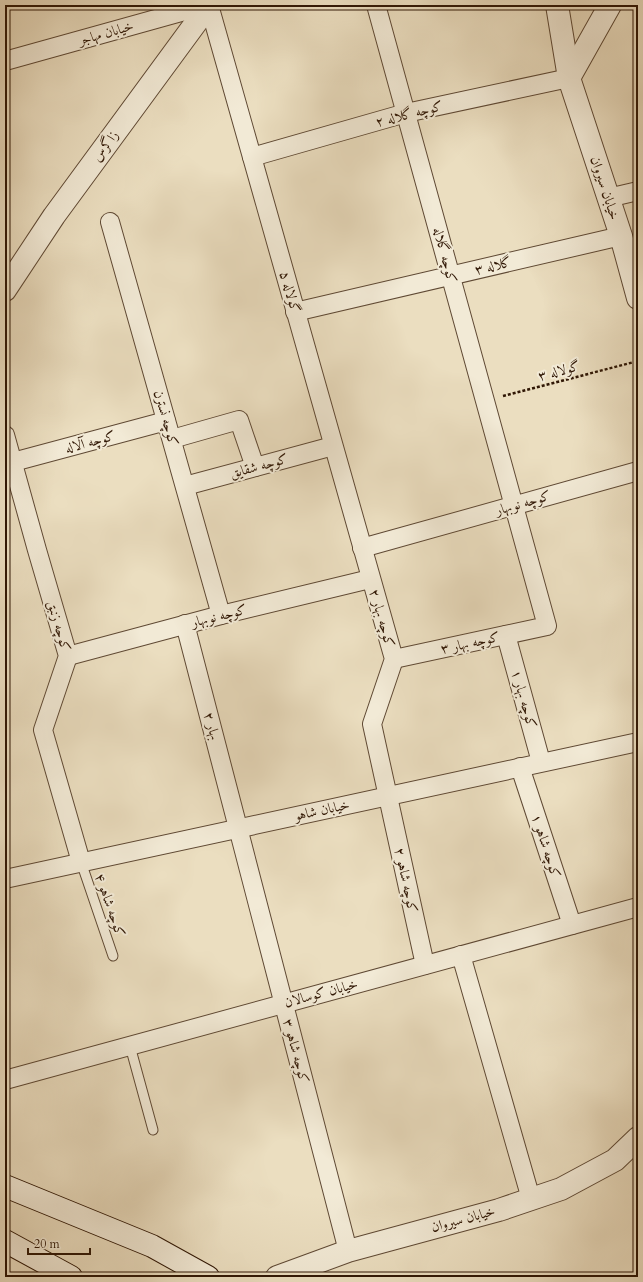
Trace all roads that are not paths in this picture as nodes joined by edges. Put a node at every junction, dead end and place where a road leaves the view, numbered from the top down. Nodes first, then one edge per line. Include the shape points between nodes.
1 (208, 5) edge
2 (376, 5) edge
3 (557, 5) edge
4 (610, 5) edge
5 (5, 61) edge
6 (569, 78) junction
7 (406, 113) junction
8 (252, 157) junction
9 (638, 190) edge
10 (608, 198) junction
11 (110, 222) dead end
12 (620, 236) junction
13 (450, 276) junction
14 (5, 290) edge
15 (638, 298) edge
16 (295, 312) junction
17 (166, 421) junction
18 (5, 435) edge
19 (172, 439) junction
20 (333, 446) junction
21 (13, 462) junction
22 (255, 467) junction
23 (638, 470) edge
24 (185, 486) junction
25 (514, 505) junction
26 (362, 548) junction
27 (370, 579) junction
28 (221, 615) junction
29 (186, 624) junction
30 (506, 635) junction
31 (68, 656) junction
32 (394, 659) junction
33 (638, 742) edge
34 (542, 762) junction
35 (520, 767) junction
36 (388, 796) junction
37 (239, 828) junction
38 (81, 862) junction
39 (5, 879) edge
40 (638, 907) edge
41 (572, 925) junction
42 (461, 955) junction
43 (114, 956) dead end
44 (425, 965) junction
45 (284, 1004) junction
46 (130, 1046) junction
47 (5, 1080) edge
48 (152, 1130) dead end
49 (638, 1138) edge
50 (5, 1186) edge
51 (531, 1199) junction
52 (5, 1241) edge
53 (348, 1251) junction
54 (71, 1277) edge
55 (208, 1277) edge
56 (277, 1277) edge

1 - 5 street, خیابان مهاجر
1 - 8 street, گولاله ۵
1 - 14 street, زاگرس via 54,216
2 - 7 street, کوچه گلاله
3 - 6 street, خیابان سیروان
4 - 6 street
6 - 7 street, کوچه گلاله ۲
6 - 10 street, خیابان سیروان
7 - 8 street, کوچه گلاله ۲
7 - 13 street, کوچه گلاله
8 - 16 street, گولاله ۵
9 - 10 street
10 - 12 street, خیابان سیروان
11 - 17 street, کوچه نسترن
12 - 13 street, گلاله ۳
12 - 15 street, خیابان سیروان
13 - 16 street, گلاله ۳
13 - 25 street, کوچه گلاله
16 - 20 street, گولاله ۵
17 - 19 street, کوچه نسترن
17 - 21 street, کوچه آلاله
18 - 21 street, کوچه زنبق
19 - 22 street via 239,420
19 - 24 street, کوچه نسترن
20 - 22 street, کوچه شقایق
20 - 26 street, گولاله ۵
21 - 31 street, کوچه زنبق
22 - 24 street, کوچه شقایق
23 - 25 street, کوچه نوبهار
24 - 28 street, کوچه نسترن
25 - 26 street, کوچه نوبهار
25 - 30 street, کوچه بهار ۳ via 547,626
26 - 27 street, گولاله ۵
27 - 28 street, کوچه نوبهار
27 - 32 street, کوچه بهار ۲
28 - 29 street, کوچه نوبهار
29 - 31 street, کوچه نوبهار
29 - 37 street, بهار ۲
30 - 32 street, کوچه بهار ۳
30 - 34 street, کوچه بهار ۱
31 - 38 street, کوچه زنبق via 43,730
32 - 36 street, کوچه بهار ۲ via 372,724
33 - 34 street, خیابان شاهو
34 - 35 street, خیابان شاهو
35 - 36 street, خیابان شاهو
35 - 41 street, کوچه شاهو ۱
36 - 37 street, خیابان شاهو
36 - 44 street, کوچه شاهو ۲
37 - 38 street, خیابان شاهو
37 - 45 street, کوچه شاهو ۳
38 - 39 street, خیابان شاهو
38 - 43 lane, کوچه شاهو ۴
40 - 41 street, خیابان کوسالان
41 - 42 street, خیابان کوسالان
42 - 44 street, خیابان کوسالان
42 - 51 street
44 - 45 street, خیابان کوسالان
45 - 46 street, خیابان کوسالان
45 - 53 street, کوچه شاهو ۳
46 - 47 street, خیابان کوسالان
46 - 48 lane
49 - 51 street, خیابان سیروان via 615,1160 561,1188
50 - 55 street via 152,1246
51 - 53 street, خیابان سیروان
52 - 54 street
53 - 56 street, خیابان سیروان

